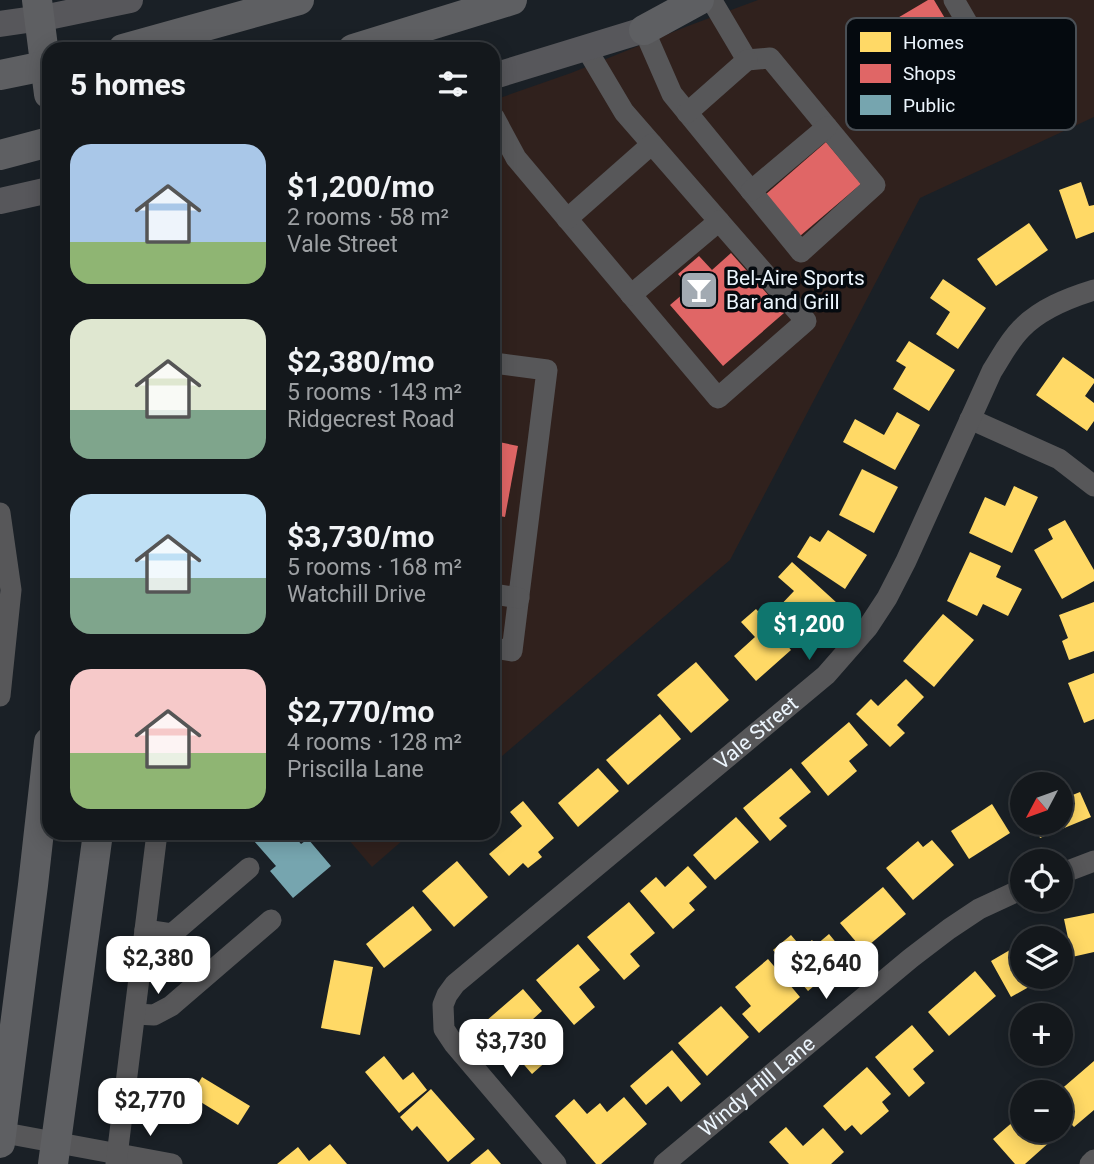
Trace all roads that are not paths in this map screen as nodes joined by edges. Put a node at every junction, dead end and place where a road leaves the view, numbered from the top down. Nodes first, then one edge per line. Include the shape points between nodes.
1 (37, 0) edge
2 (130, 0) edge
3 (299, 0) edge
4 (512, 0) edge
5 (699, 0) edge
6 (713, 0) edge
7 (954, 0) edge
8 (964, 18) edge
9 (0, 24) edge
10 (644, 30) junction
11 (42, 42) edge
12 (148, 42) edge
13 (376, 42) edge
14 (586, 48) junction
15 (747, 60) junction
16 (42, 66) edge
17 (500, 74) edge
18 (0, 75) edge
19 (687, 113) junction
20 (500, 128) edge
21 (827, 128) junction
22 (42, 129) edge
23 (0, 138) edge
24 (42, 144) edge
25 (652, 144) junction
26 (0, 155) edge
27 (751, 191) junction
28 (42, 192) edge
29 (0, 201) edge
30 (567, 219) junction
31 (719, 221) junction
32 (1094, 290) edge
33 (631, 295) junction
34 (500, 364) edge
35 (970, 419) junction
36 (1094, 486) edge
37 (0, 513) edge
38 (5, 583) edge
39 (500, 595) edge
40 (519, 598) junction
41 (500, 649) edge
42 (2, 672) edge
43 (0, 696) edge
44 (42, 805) edge
45 (97, 840) edge
46 (156, 840) edge
47 (1094, 862) edge
48 (249, 868) dead end
49 (1073, 869) edge
50 (1010, 895) edge
51 (271, 920) dead end
52 (145, 930) junction
53 (135, 1013) junction
54 (0, 1135) edge
55 (54, 1153) edge
56 (117, 1159) edge
57 (172, 1164) edge
58 (556, 1164) edge
59 (664, 1164) edge

1 - 11 highway
2 - 9 main road
3 - 12 highway
4 - 13 highway
5 - 10 highway
6 - 10 main road
6 - 15 street
7 - 8 street
10 - 14 main road
10 - 19 street via 672,94
14 - 17 main road
14 - 25 street via 624,113
15 - 19 street
15 - 21 street via 770,58
16 - 18 highway
19 - 27 street
20 - 30 street via 516,158
21 - 27 street
21 - 27 street via 875,185 801,252
22 - 23 highway
24 - 26 highway
25 - 30 street
25 - 31 street
28 - 29 main road
30 - 33 street
31 - 33 street
31 - 33 street via 806,321 718,398
32 - 35 street, Vale Street via 1068,298 1022,328 992,371
34 - 40 street via 547,370
35 - 36 street via 1059,459
35 - 58 street, Vale Street via 887,598 826,675 447,995 444,1029
37 - 38 street
38 - 42 street via 11,590
39 - 40 street
40 - 41 street via 512,650
42 - 43 street
44 - 54 highway
45 - 55 highway
46 - 52 street
47 - 49 street
48 - 52 street via 172,934
50 - 59 street, Windy Hill Lane via 979,909 911,958
51 - 53 street via 171,1006 154,1015
52 - 53 street
53 - 56 street
54 - 55 street
55 - 56 street
56 - 57 street

